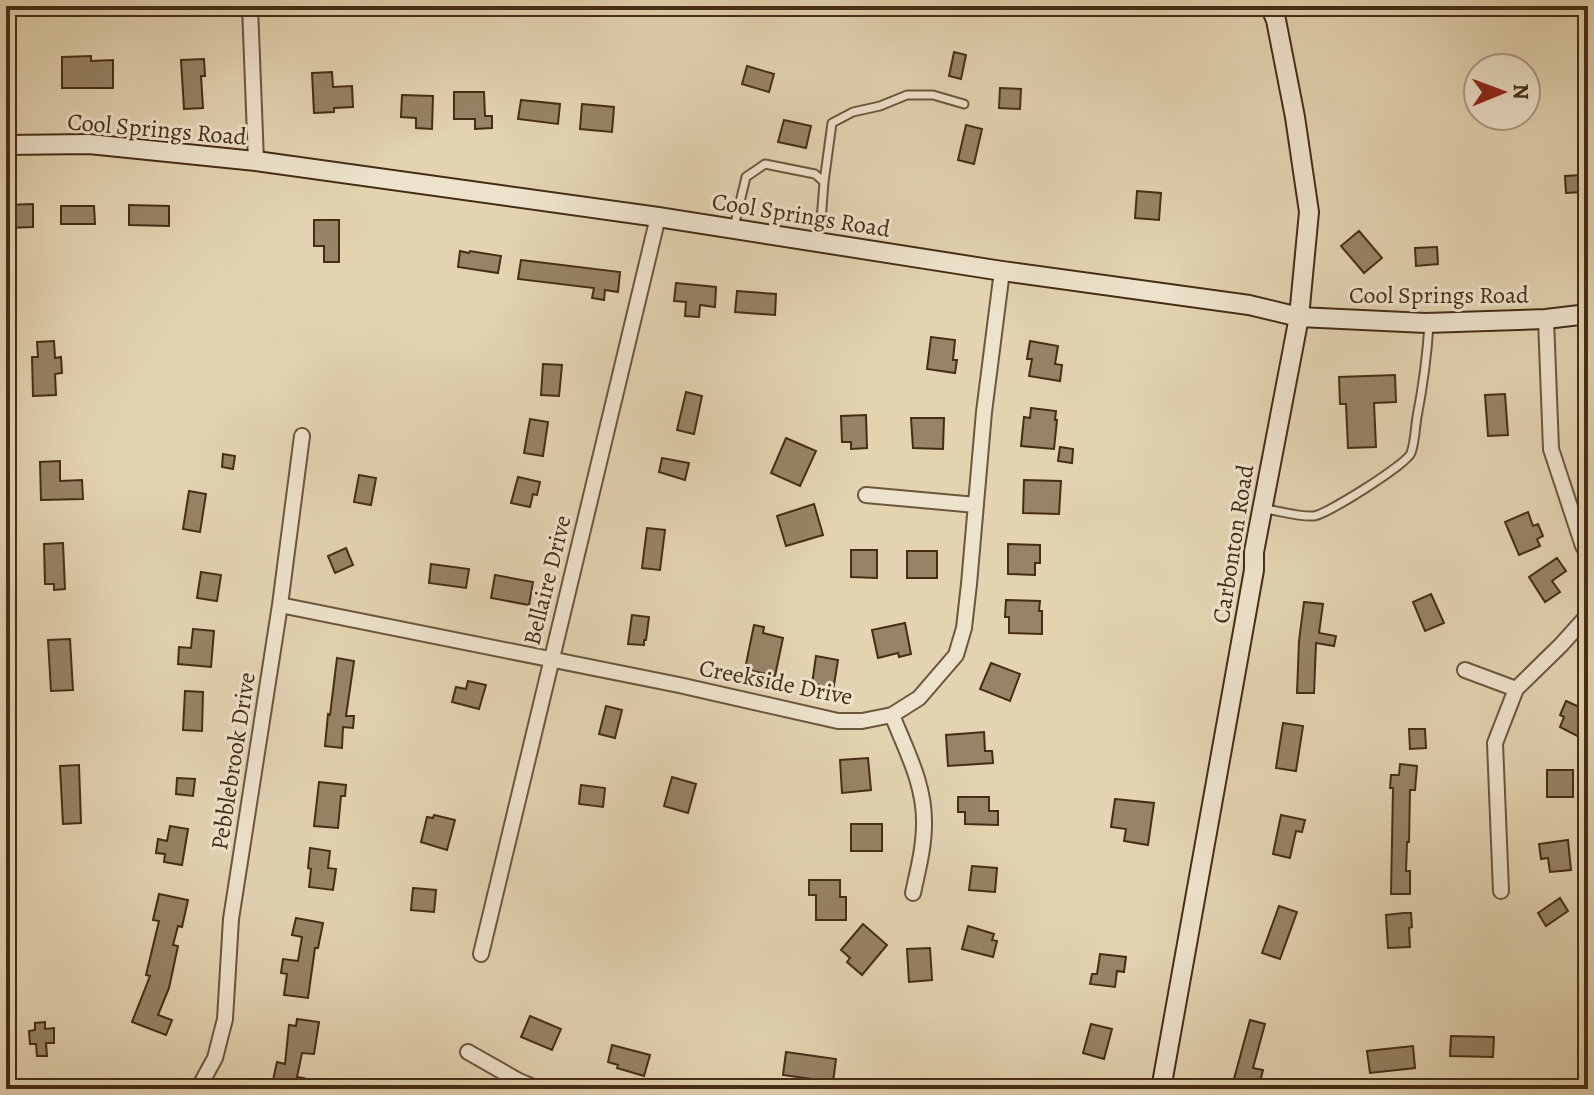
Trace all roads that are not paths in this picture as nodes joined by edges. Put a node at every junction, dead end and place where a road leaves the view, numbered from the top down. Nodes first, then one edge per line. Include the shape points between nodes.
1 (250, 6) edge
2 (1270, 6) edge
3 (964, 104) dead end
4 (6, 145) edge
5 (256, 161) junction
6 (824, 182) junction
7 (1588, 201) edge
8 (658, 217) junction
9 (733, 229) junction
10 (817, 242) junction
11 (1588, 256) edge
12 (1002, 271) junction
13 (1588, 314) edge
14 (1299, 317) junction
15 (1546, 319) junction
16 (1429, 323) junction
17 (302, 436) dead end
18 (866, 495) dead end
19 (976, 505) junction
20 (1262, 509) junction
21 (1588, 553) edge
22 (280, 605) junction
23 (1588, 615) edge
24 (550, 660) junction
25 (1465, 670) dead end
26 (1516, 689) junction
27 (892, 715) junction
28 (1501, 891) dead end
29 (913, 893) dead end
30 (481, 954) dead end
31 (468, 1052) dead end
32 (198, 1089) edge
33 (538, 1089) edge
34 (1161, 1089) edge

1 - 5 street
2 - 14 street, Carbonton Road via 1309,212
3 - 6 lane via 933,95 907,95 832,123
4 - 5 street, Cool Springs Road via 89,144
5 - 8 street, Cool Springs Road
6 - 9 lane via 815,174 765,164 746,177
6 - 10 lane
7 - 11 lane
8 - 9 street, Cool Springs Road
8 - 24 street, Bellaire Drive
9 - 10 street, Cool Springs Road
10 - 12 street, Cool Springs Road
12 - 14 street, Cool Springs Road via 1249,305
12 - 19 street, Creekside Drive
13 - 15 street, Cool Springs Road
14 - 16 street, Cool Springs Road
14 - 20 street, Carbonton Road
15 - 16 street, Cool Springs Road
15 - 21 street via 1551,449
16 - 20 lane via 1407,460 1318,515
17 - 22 street, Pebblebrook Drive
18 - 19 street
19 - 27 street, Creekside Drive via 964,628 956,655 919,698
20 - 34 street, Carbonton Road
22 - 24 street, Creekside Drive
22 - 32 street, Pebblebrook Drive via 231,919 225,1019 215,1058
23 - 26 street
24 - 27 street, Creekside Drive via 838,721
24 - 30 street, Bellaire Drive
25 - 26 street
26 - 28 street via 1495,743
27 - 29 street via 922,797 924,824
31 - 33 street

